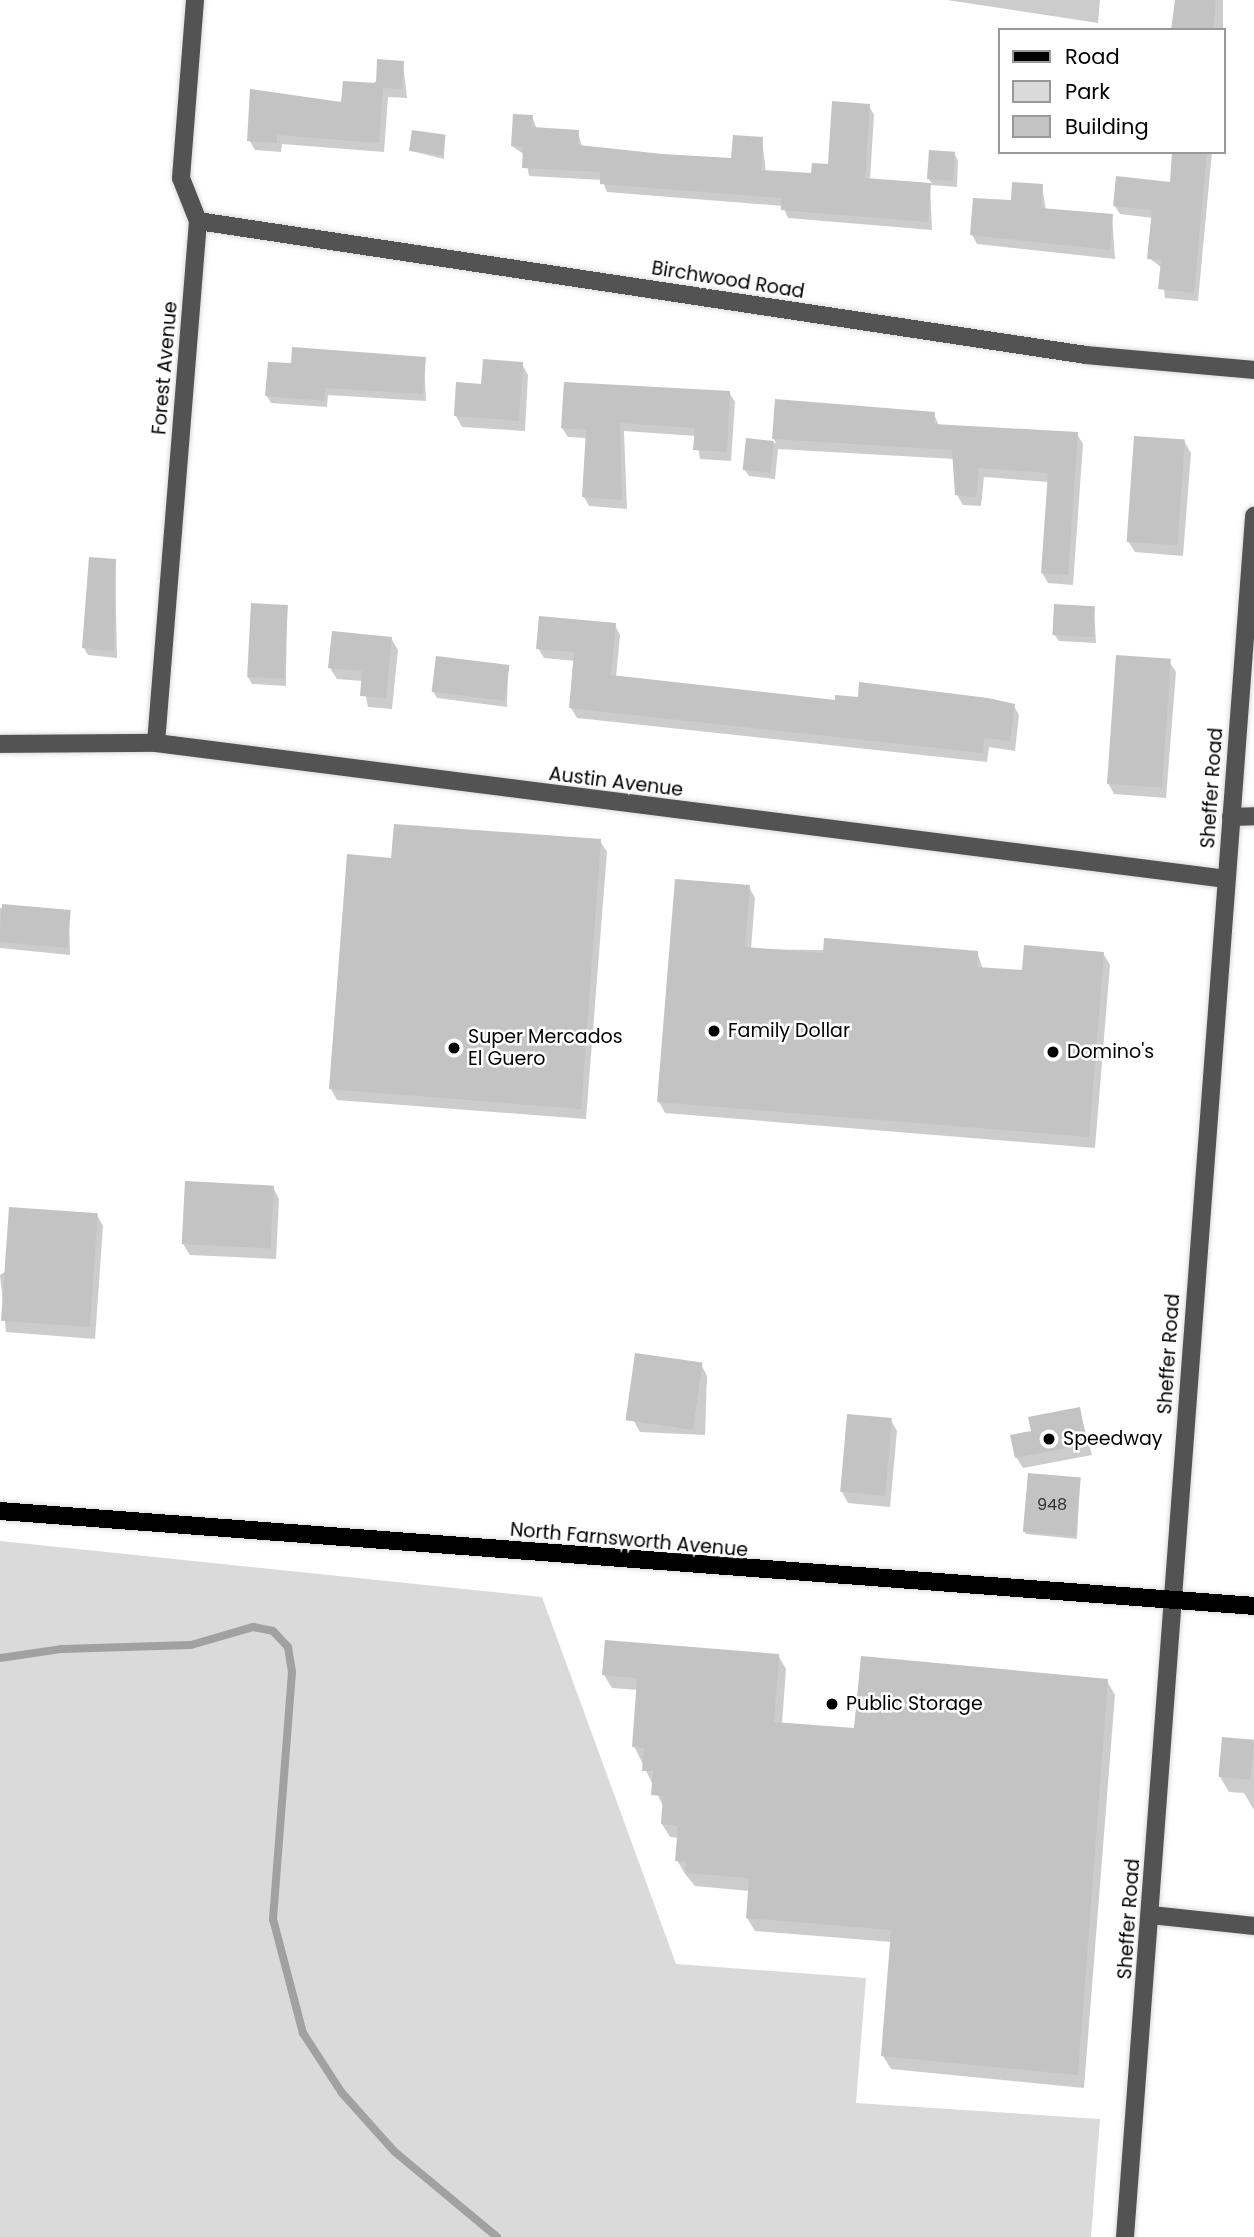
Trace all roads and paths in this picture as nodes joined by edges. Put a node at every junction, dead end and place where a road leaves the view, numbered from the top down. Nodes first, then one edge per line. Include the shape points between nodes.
1 (195, 0) edge
2 (198, 221) junction
3 (1254, 370) edge
4 (1254, 516) edge
5 (156, 743) junction
6 (0, 744) edge
7 (1254, 816) edge
8 (1231, 817) junction
9 (1226, 879) junction
10 (0, 1511) edge
11 (1172, 1601) junction
12 (1254, 1606) edge
13 (1151, 1916) junction
14 (1254, 1926) edge
15 (1125, 2236) edge

1 - 2 street, Forest Avenue via 181,178
2 - 3 street, Birchwood Road via 1086,355
2 - 5 street, Forest Avenue
4 - 8 street, Sheffer Road
5 - 6 street, Austin Avenue
5 - 9 street, Austin Avenue
7 - 8 street
8 - 9 street, Sheffer Road
9 - 11 street, Sheffer Road
10 - 11 main road, North Farnsworth Avenue
11 - 12 main road, North Farnsworth Avenue
11 - 13 street, Sheffer Road
13 - 14 street
13 - 15 street, Sheffer Road

